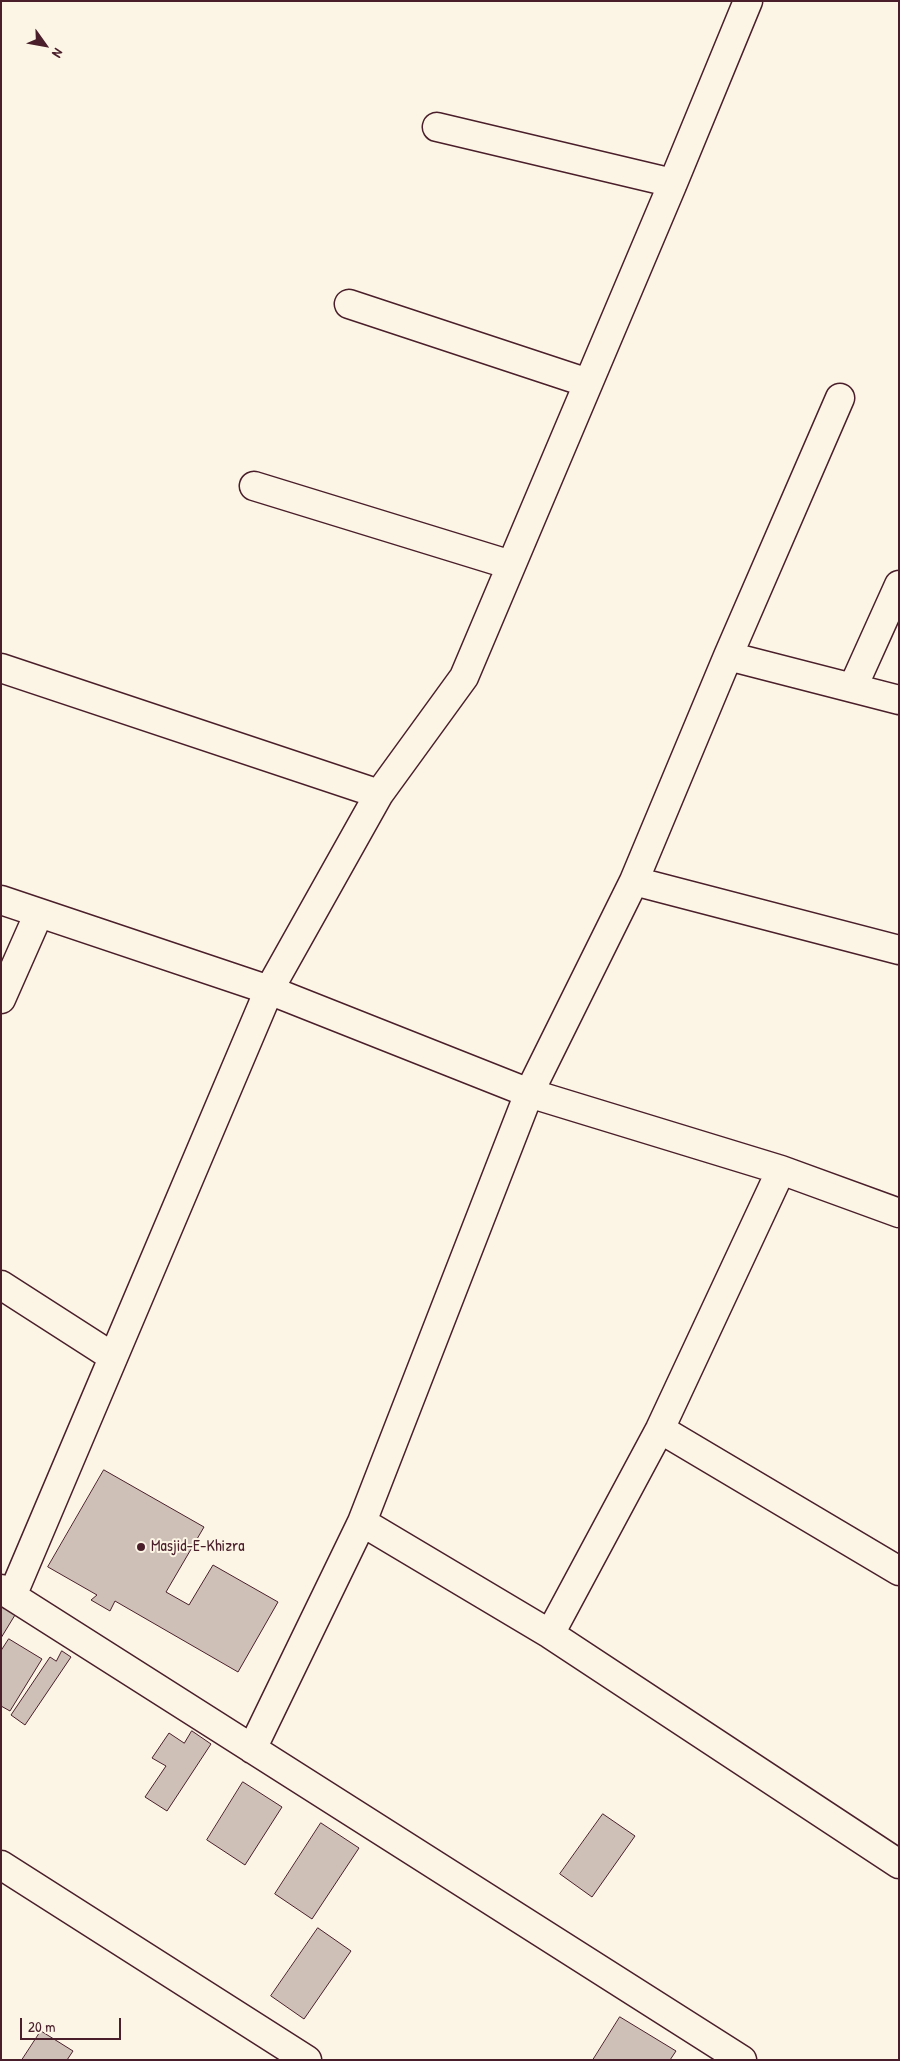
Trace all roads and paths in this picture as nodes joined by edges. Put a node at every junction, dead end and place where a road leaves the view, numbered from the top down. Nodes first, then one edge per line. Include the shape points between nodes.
1 (748, 1) edge
2 (437, 127) dead end
3 (673, 183) junction
4 (349, 304) dead end
5 (588, 383) junction
6 (840, 398) dead end
7 (254, 486) dead end
8 (511, 565) junction
9 (899, 585) edge
10 (728, 656) junction
11 (1, 668) edge
12 (853, 688) junction
13 (899, 700) edge
14 (379, 794) junction
15 (634, 881) junction
16 (1, 900) edge
17 (39, 913) junction
18 (899, 950) edge
19 (270, 990) junction
20 (1, 999) edge
21 (529, 1093) junction
22 (780, 1170) junction
23 (899, 1213) edge
24 (1, 1285) edge
25 (113, 1358) junction
26 (660, 1428) junction
27 (362, 1522) junction
28 (899, 1571) edge
29 (7, 1593) edge
30 (550, 1634) junction
31 (252, 1749) junction
32 (899, 1864) edge
33 (1, 1865) edge
34 (307, 2060) edge
35 (742, 2060) edge

1 - 3 street
2 - 3 street
3 - 5 street
4 - 5 street
5 - 8 street
6 - 10 street
7 - 8 street
8 - 14 street via 464,677
9 - 12 street
10 - 12 street
10 - 15 street
11 - 14 street
12 - 13 street
14 - 19 street
15 - 18 street
15 - 21 street
16 - 17 street
17 - 19 street
17 - 20 street
19 - 21 street
19 - 25 street
21 - 22 street
21 - 27 street
22 - 23 street
22 - 26 street
24 - 25 street
25 - 29 street
26 - 28 street
26 - 30 street
27 - 30 street
27 - 31 street
29 - 31 street
30 - 32 street
31 - 35 street
33 - 34 street

